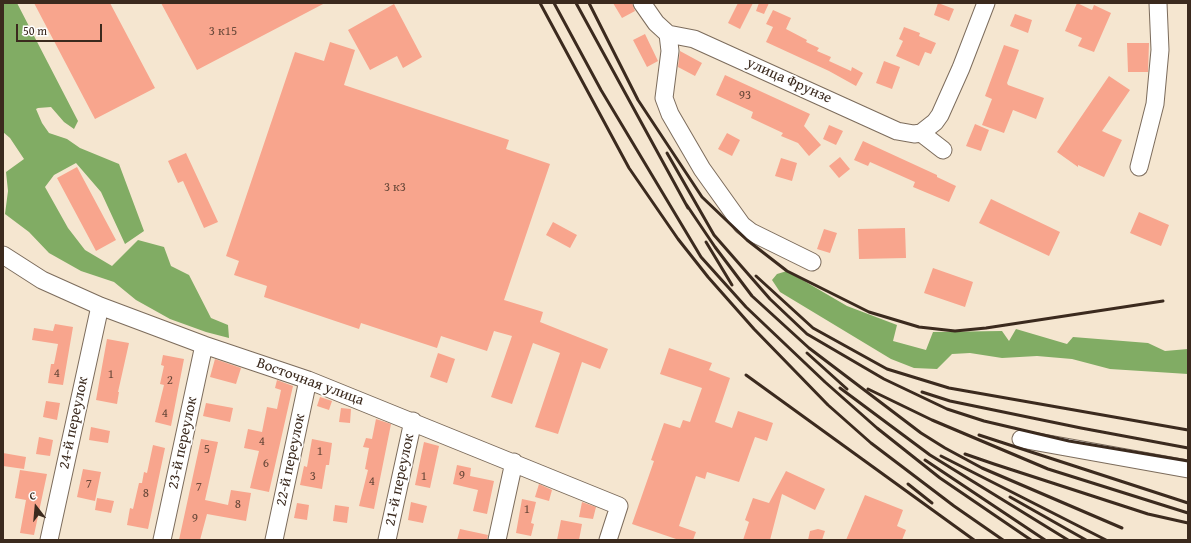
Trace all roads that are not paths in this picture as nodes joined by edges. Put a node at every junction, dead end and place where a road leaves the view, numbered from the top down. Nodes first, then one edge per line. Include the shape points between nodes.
1 (642, 3) edge
2 (986, 3) edge
3 (1158, 3) edge
4 (668, 34) junction
5 (921, 133) junction
6 (943, 150) dead end
7 (1139, 167) dead end
8 (3, 255) edge
9 (812, 262) dead end
10 (100, 306) junction
11 (204, 345) junction
12 (308, 380) junction
13 (413, 421) junction
14 (1021, 439) dead end
15 (514, 462) junction
16 (1188, 469) edge
17 (49, 540) edge
18 (162, 540) edge
19 (274, 540) edge
20 (387, 540) edge
21 (498, 540) edge
22 (608, 540) edge

1 - 4 street via 656,23
2 - 5 street via 962,68 940,115
3 - 7 street via 1160,50 1156,104
4 - 5 street, улица Фрунзе via 694,39 897,131
4 - 9 street via 670,51 664,98 670,114 702,169 742,225
5 - 6 street
8 - 10 street, Восточная улица via 42,280
10 - 11 street, Восточная улица
10 - 17 street, 24-й переулок
11 - 12 street, Восточная улица
11 - 18 street, 23-й переулок
12 - 13 street, Восточная улица
12 - 19 street, 22-й переулок
13 - 15 street, Восточная улица
13 - 20 street, 21-й переулок
14 - 16 street
15 - 21 street
15 - 22 street, Восточная улица via 619,506

